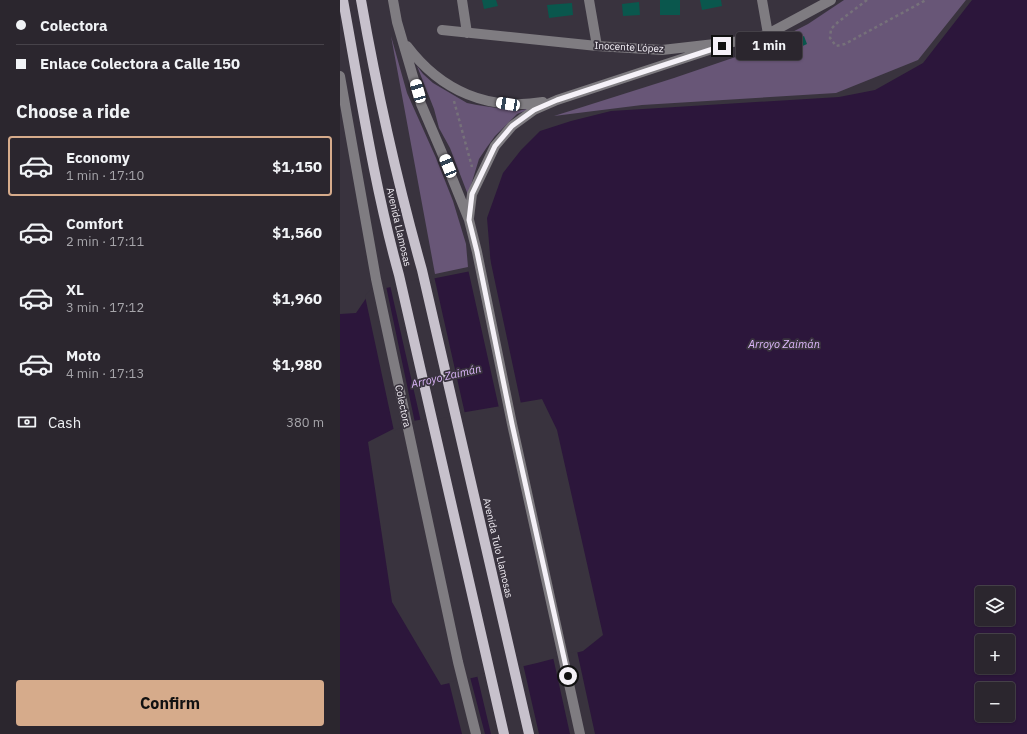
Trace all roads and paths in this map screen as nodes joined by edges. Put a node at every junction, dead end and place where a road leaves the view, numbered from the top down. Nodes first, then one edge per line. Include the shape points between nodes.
1 (343, 0) edge
2 (361, 0) edge
3 (393, 0) edge
4 (462, 0) edge
5 (589, 0) edge
6 (762, 0) edge
7 (831, 0) edge
8 (867, 0) edge
9 (926, 0) edge
10 (442, 30) dead end
11 (467, 33) junction
12 (768, 34) junction
13 (403, 40) junction
14 (736, 42) junction
15 (597, 46) junction
16 (340, 76) edge
17 (456, 91) junction
18 (557, 100) junction
19 (479, 179) junction
20 (469, 220) junction
21 (464, 452) joint
22 (476, 734) edge
23 (504, 734) edge
24 (529, 734) edge
25 (580, 734) edge

1 - 23 main road, Avenida Llamosas via 386,229 399,275
2 - 21 main road, Avenida Llamosas via 385,125
3 - 13 street
4 - 11 street
5 - 15 street
6 - 12 street
7 - 12 street, Inocente López
8 - 9 path via 831,29 830,38 836,46 845,44
10 - 11 street, Inocente López
11 - 15 street, Inocente López
12 - 14 street, Inocente López
13 - 17 street via 418,61
13 - 20 street via 421,104
14 - 15 street, Inocente López via 662,50
14 - 18 street
16 - 22 street, Colectora via 376,279 458,662
17 - 18 street via 482,100 508,104 533,104
17 - 19 path via 454,99 475,178
18 - 19 street via 534,110 512,126 495,146
19 - 20 street via 472,194
20 - 25 street
21 - 24 main road, Avenida Tulo Llamosas

